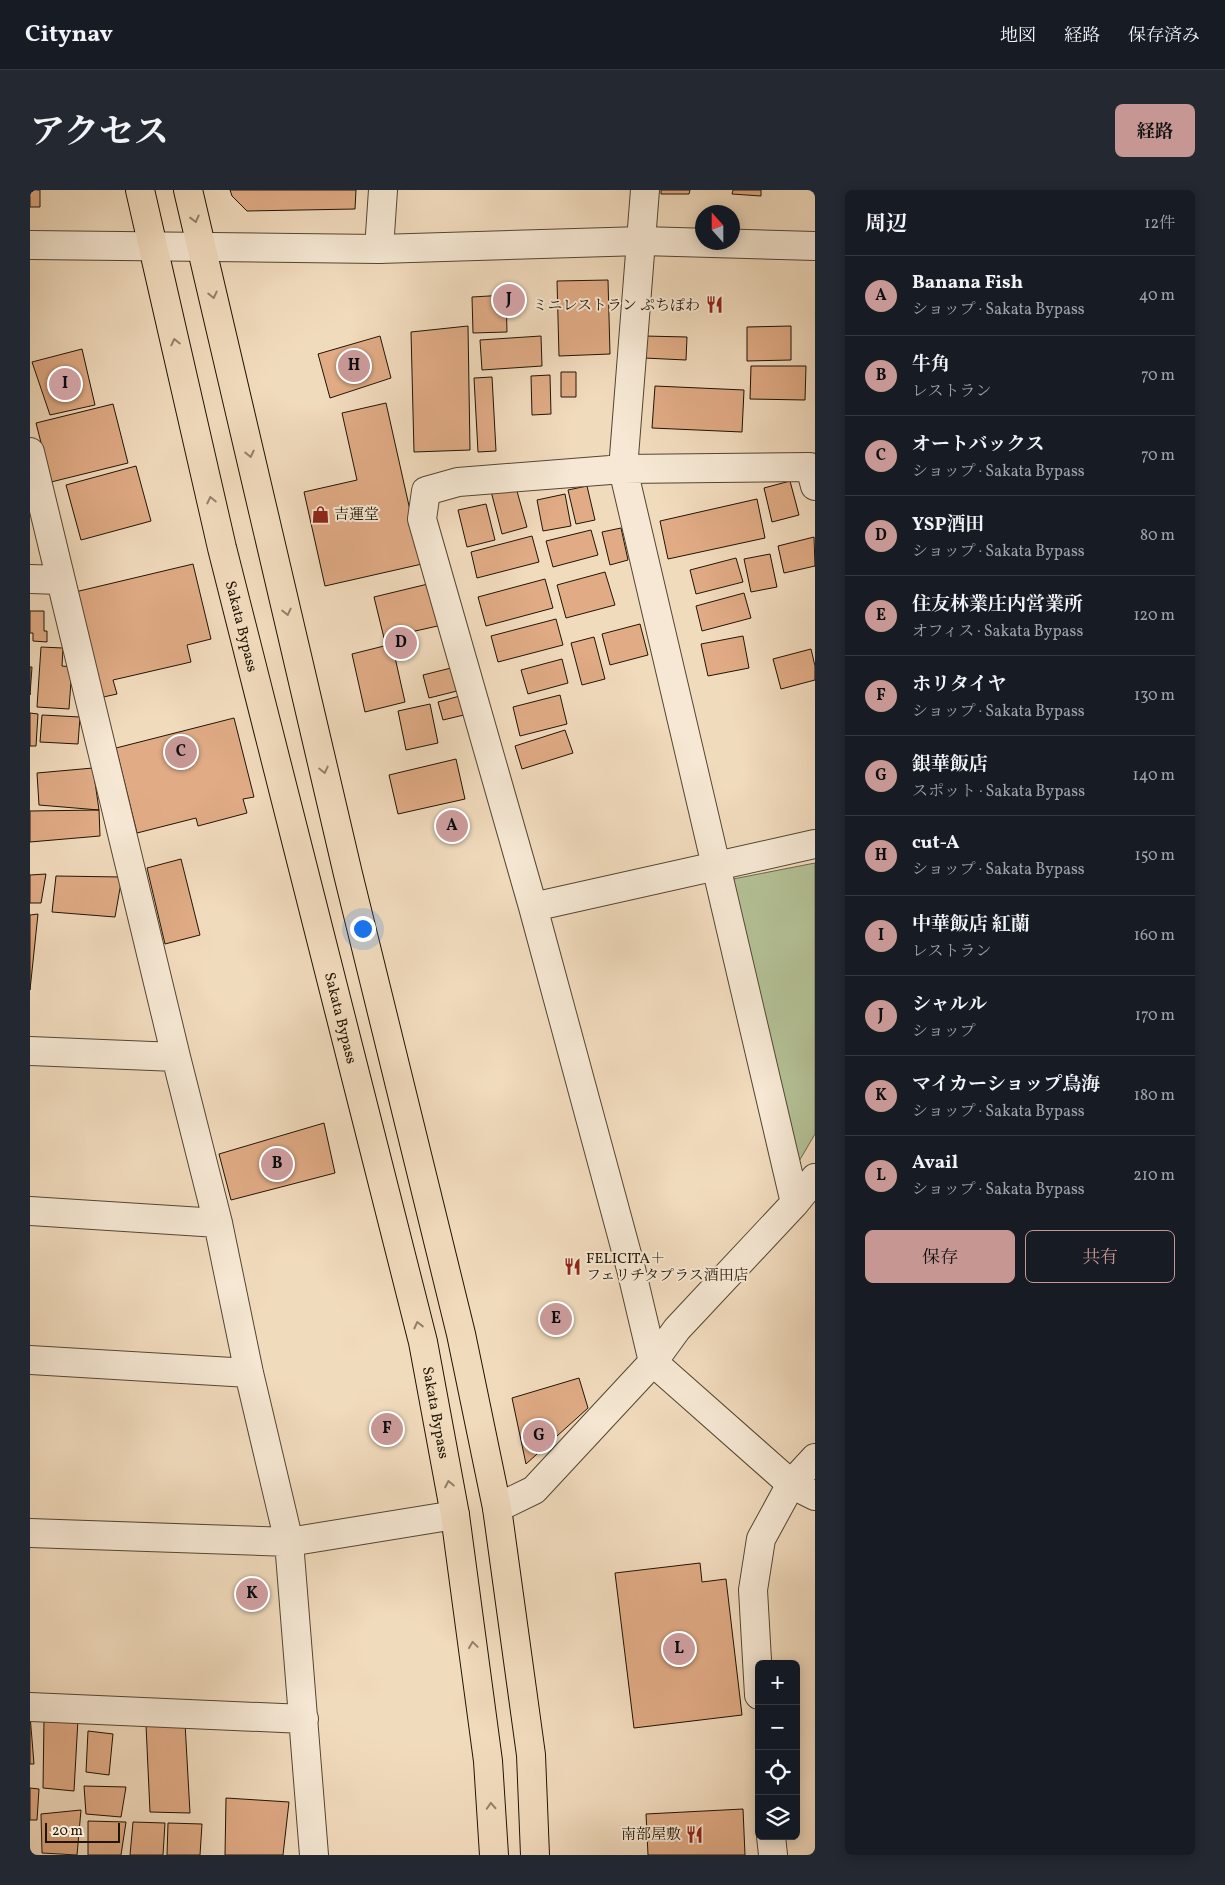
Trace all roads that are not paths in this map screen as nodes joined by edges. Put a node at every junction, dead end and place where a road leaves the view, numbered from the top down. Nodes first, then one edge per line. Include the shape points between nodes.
1 (140, 190) edge
2 (188, 190) edge
3 (383, 190) edge
4 (645, 190) edge
5 (642, 241) junction
6 (30, 245) edge
7 (815, 246) edge
8 (153, 248) junction
9 (202, 248) junction
10 (379, 249) junction
11 (30, 452) edge
12 (623, 469) junction
13 (815, 486) edge
14 (30, 579) edge
15 (60, 580) junction
16 (815, 844) edge
17 (717, 866) junction
18 (534, 907) junction
19 (30, 1051) edge
20 (176, 1057) junction
21 (815, 1178) edge
22 (795, 1203) junction
23 (30, 1211) edge
24 (218, 1223) junction
25 (30, 1360) edge
26 (653, 1362) junction
27 (249, 1373) junction
28 (815, 1458) edge
29 (791, 1484) junction
30 (815, 1496) edge
31 (497, 1508) junction
32 (455, 1515) junction
33 (30, 1533) edge
34 (289, 1542) junction
35 (756, 1660) edge
36 (30, 1706) edge
37 (304, 1719) junction
38 (771, 1840) edge
39 (314, 1855) edge
40 (494, 1855) edge
41 (535, 1855) edge
42 (773, 1855) edge

1 - 8 highway, Sakata Bypass
2 -> 9 highway
3 - 10 street
4 - 5 street
5 - 7 street
5 - 10 street
5 - 12 street
6 - 8 street
8 - 9 street
32 -> 8 highway, Sakata Bypass via 423,1342 222,548
9 - 10 street
9 -> 31 highway via 348,874 461,1334
11 - 15 street
12 - 13 street via 810,468
12 - 17 street
12 - 18 street via 458,482 426,491 422,519
14 - 15 street
15 - 20 street
16 - 17 street
17 - 18 street
17 - 22 street
18 - 26 street via 631,1268
19 - 20 street
20 - 24 street
21 - 22 street
22 - 26 street via 677,1329
23 - 24 street
24 - 27 street
25 - 27 street
26 - 29 street
26 - 31 street via 534,1490
27 - 34 street
28 - 29 street
29 - 30 street
29 - 35 street via 761,1539 754,1582
31 - 41 highway via 531,1755
32 - 34 street
40 -> 32 highway, Sakata Bypass via 488,1761
33 - 34 street
34 - 37 street
36 - 37 street
37 - 39 street
38 - 42 street

